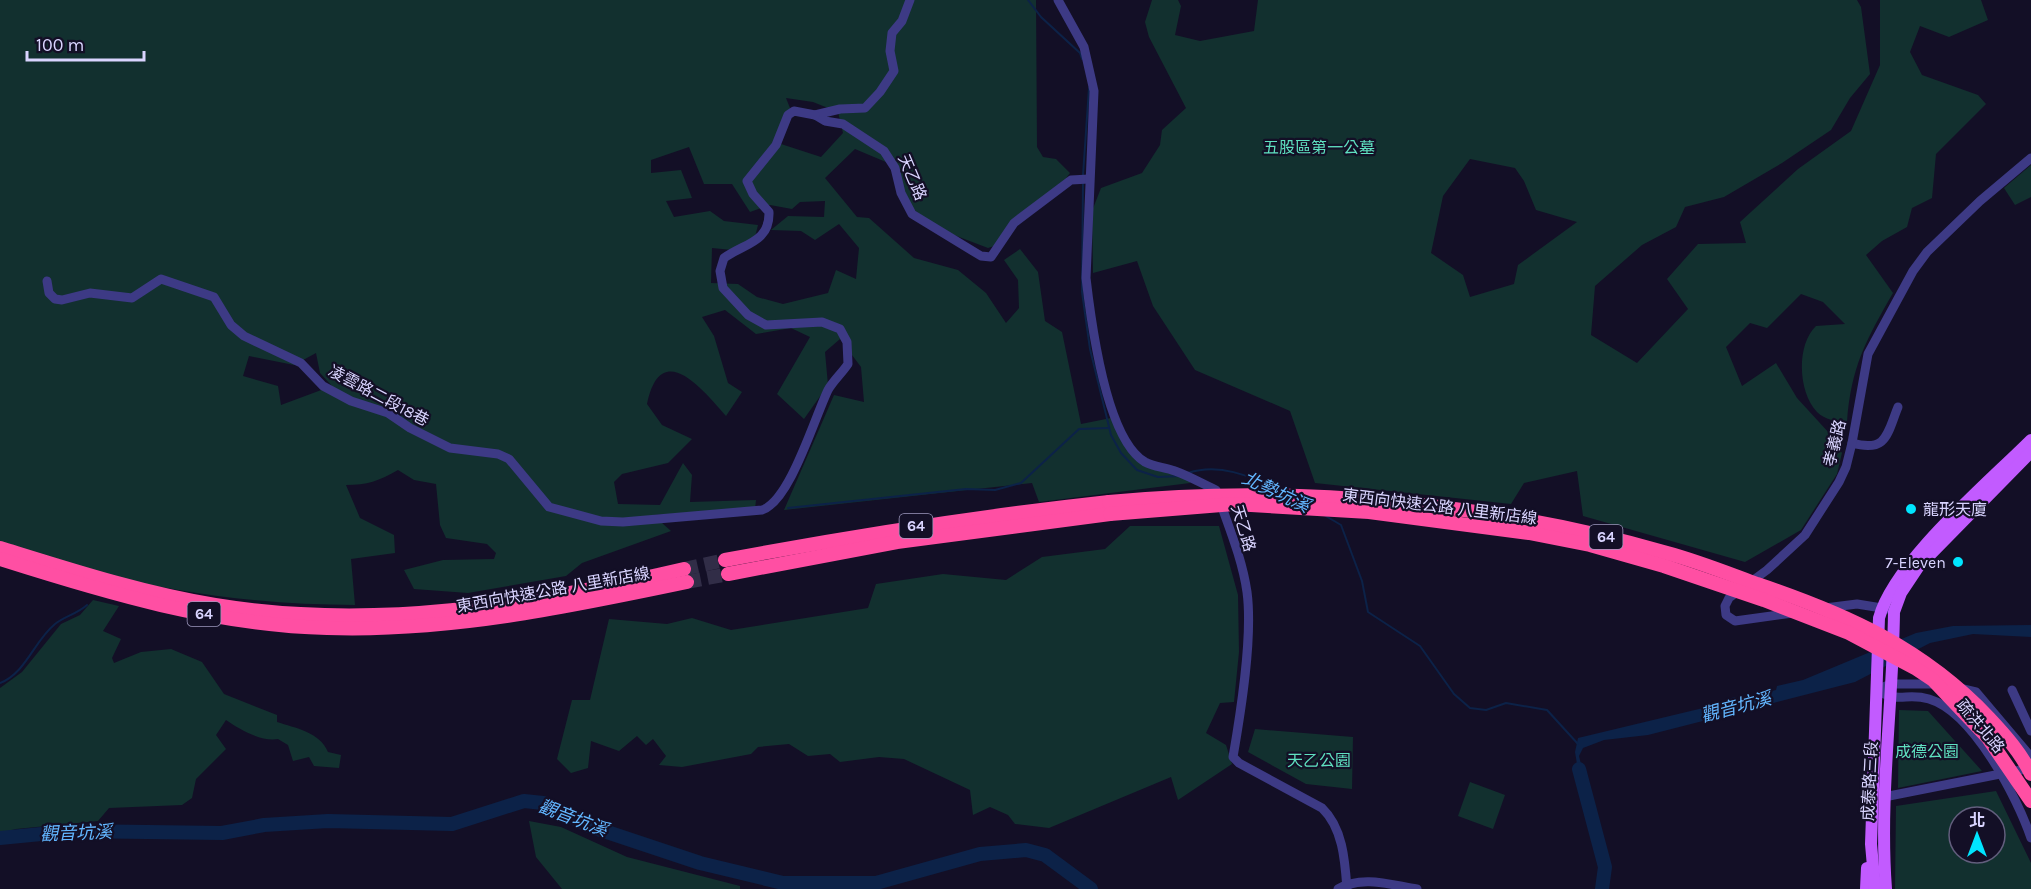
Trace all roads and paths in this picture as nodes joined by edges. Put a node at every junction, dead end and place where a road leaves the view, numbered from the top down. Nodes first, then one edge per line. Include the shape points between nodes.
1 (910, 0) edge
2 (1058, 0) edge
3 (815, 115) junction
4 (2031, 158) edge
5 (1089, 179) junction
6 (47, 281) dead end
7 (1898, 407) dead end
8 (2031, 440) edge
9 (1852, 443) junction
10 (2031, 452) edge
11 (1109, 508) junction
12 (0, 548) edge
13 (0, 559) edge
14 (727, 567) tunnel mouth
15 (685, 576) tunnel mouth
16 (1882, 607) junction
17 (1894, 612) junction
18 (413, 620) junction
19 (1892, 679) junction
20 (1876, 684) junction
21 (2012, 690) dead end
22 (1890, 699) junction
23 (2031, 731) edge
24 (2031, 757) edge
25 (2031, 768) edge
26 (2001, 774) junction
27 (2031, 774) edge
28 (1884, 797) junction
29 (2031, 801) edge
30 (1872, 810) junction
31 (2031, 838) edge
32 (1347, 886) edge
33 (1338, 889) edge
34 (1417, 889) edge
35 (1866, 889) edge
36 (1875, 889) edge
37 (1886, 889) edge

1 - 3 street via 902,21 892,33 894,71 880,92 865,108
2 - 5 street, 天乙路 via 1077,31 1091,73 1094,103
3 - 5 street, 天乙路 via 843,124 884,150 912,214 981,256 991,257 1014,223 1071,180
3 - 6 street, 凌雲路二段18巷 via 794,111 788,116 776,146 747,181 769,212 769,225 764,236 724,258 720,272 723,288 748,315 766,325 822,322 840,329 847,342 848,364 830,388 791,480 773,507 762,510 623,522 582,517 549,507 509,459 450,448 388,413 351,401 324,386 301,363 243,336 231,325 214,297 161,279 132,297 90,293 62,300 49,293
4 - 9 street, 孝義路 via 1980,201 1912,271 1868,354
5 - 32 street, 天乙路 via 1087,288 1118,428 1145,462 1172,469 1216,490 1246,591 1241,710 1233,757 1333,818 1339,829
7 - 9 street via 1883,442 1875,447
8 - 16 main road via 1912,560
9 - 16 street, 孝義路 via 1846,467 1805,535 1729,598 1726,615 1734,621 1857,604
10 - 17 main road via 1919,566
11 - 14 highway, 東西向快速公路 八里新店線 / 64 via 1008,513 862,534
11 - 27 highway, 東西向快速公路 八里新店線 / 64, bridge via 1171,496 1251,494 1370,501 1521,520 1668,553 1854,620 1915,655 1972,700 2024,760
11 - 29 highway, 東西向快速公路 八里新店線 / 64, bridge via 1234,504 1369,512 1529,533 1664,566 1849,633 1915,668 1933,680 1988,738
12 - 18 highway, 東西向快速公路 八里新店線 / 64 via 112,582 216,605 327,617
13 - 18 highway, 東西向快速公路 八里新店線 / 64 via 108,593 214,616 327,628
15 - 18 highway, 東西向快速公路 八里新店線 / 64 via 589,597 476,615
16 - 17 street, 孝義路
16 - 20 main road, 成泰路三段
17 - 19 main road, 成泰路三段, bridge
19 - 20 street, 疏洪北路
19 - 22 main road, 成泰路三段
19 - 24 street, 疏洪北路 via 1976,692
20 - 22 street
20 - 30 main road, 成泰路三段
21 - 23 street
22 - 26 street, 疏洪北路 via 1909,696 1944,705 1971,732
22 - 28 main road, 成泰路三段
25 - 26 street
26 - 28 street
26 - 31 street, 疏洪北路
28 - 37 main road, 成泰路三段
30 - 35 main road
30 - 36 main road, 成泰路三段
32 - 33 street
32 - 34 street via 1379,882

